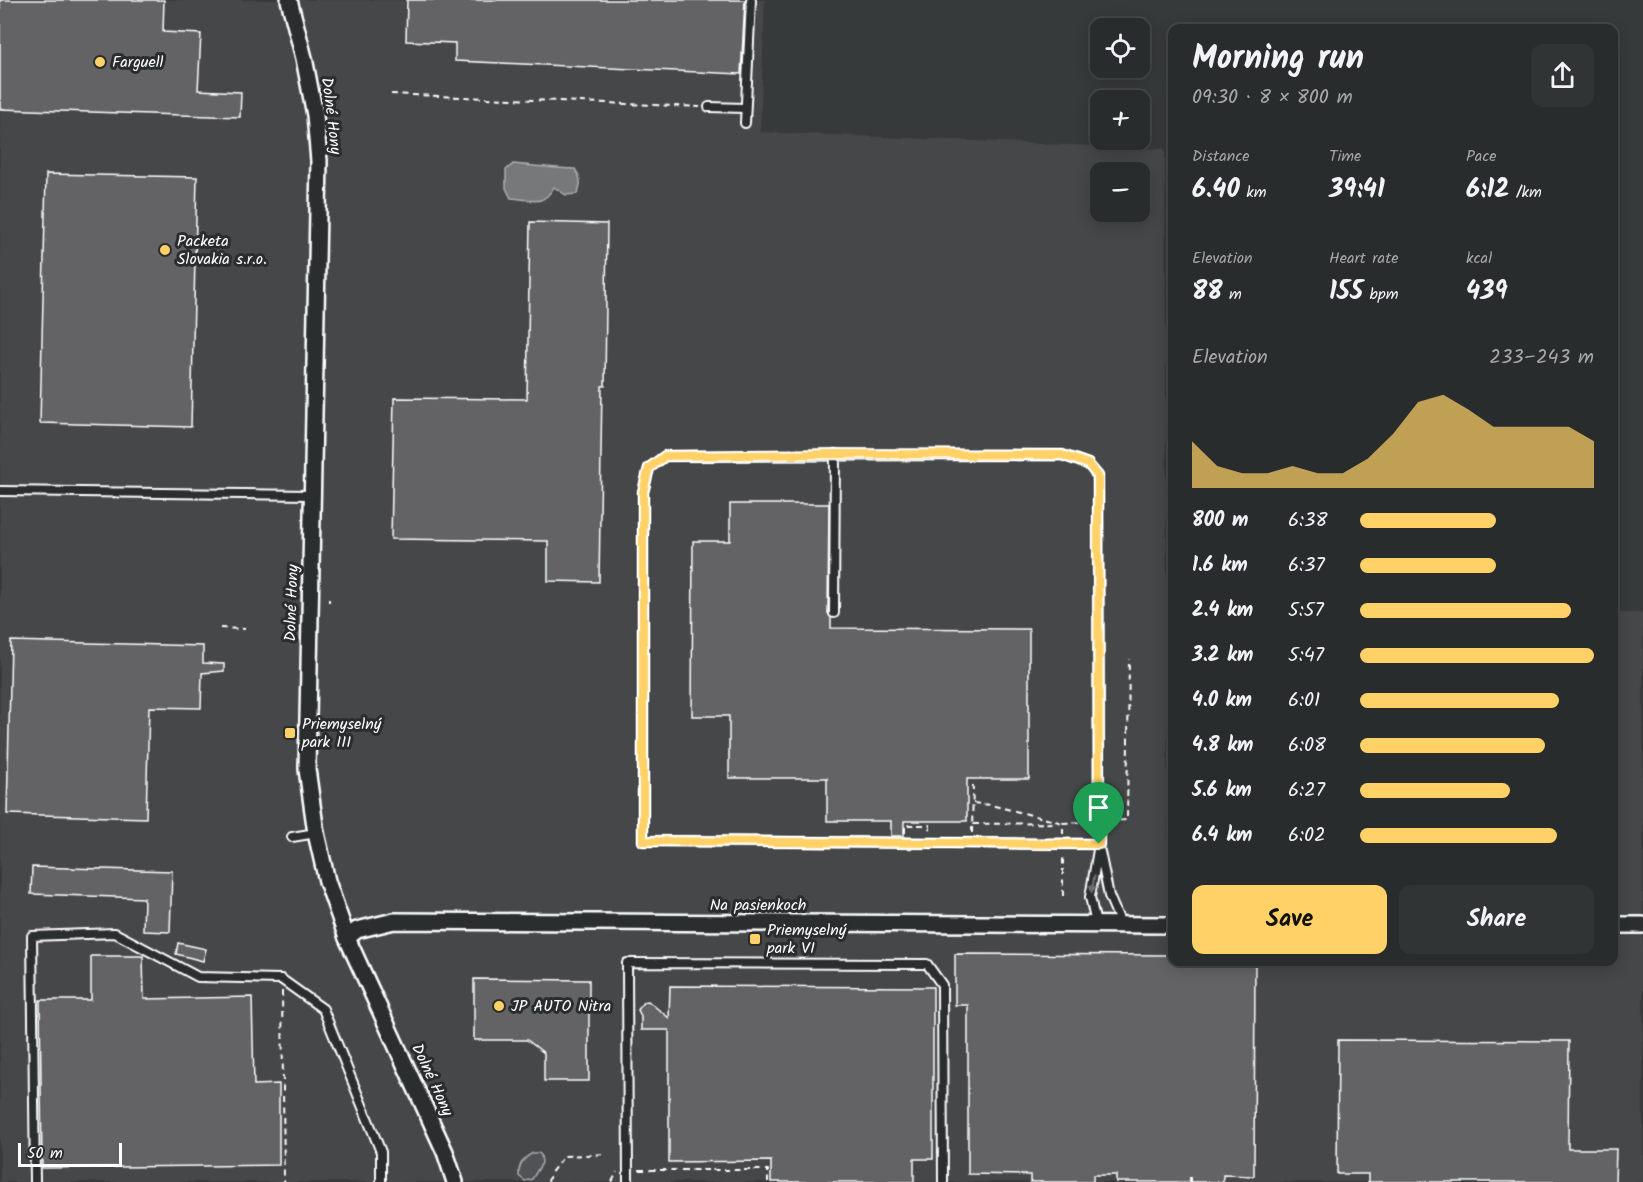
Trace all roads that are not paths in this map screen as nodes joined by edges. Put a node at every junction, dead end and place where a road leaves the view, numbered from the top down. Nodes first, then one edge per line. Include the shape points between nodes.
1 (289, 0) edge
2 (751, 0) edge
3 (709, 107) road end
4 (745, 108) junction
5 (744, 123) dead end
6 (834, 454) junction
7 (0, 491) edge
8 (313, 495) junction
9 (834, 613) dead end
10 (316, 833) junction
11 (292, 837) dead end
12 (1099, 844) junction
13 (1095, 924) junction
14 (1121, 924) junction
15 (1168, 925) edge
16 (1618, 925) edge
17 (1643, 925) edge
18 (347, 938) junction
19 (35, 1182) edge
20 (381, 1182) edge
21 (455, 1182) edge
22 (628, 1182) edge
23 (943, 1182) edge

1 - 8 street, Dolné Hony via 315,115 319,160
2 - 4 lane
3 - 4 lane
4 - 5 lane
6 - 9 lane
6 - 12 lane via 1062,455 1088,464 1098,476
6 - 12 lane via 665,456 649,468 643,492 643,841
7 - 8 lane
8 - 10 street, Dolné Hony via 307,769
10 - 11 lane
10 - 18 street, Dolné Hony via 327,881
12 -> 13 lane via 1090,897
12 - 14 lane via 1109,896
13 - 14 street, Na pasienkoch
13 - 18 street, Na pasienkoch via 394,921 357,930
14 - 15 street, Na pasienkoch
16 - 17 street
18 - 21 street, Dolné Hony
19 - 20 lane via 32,936 115,933 198,977 281,980 323,1009 381,1152
22 - 23 lane via 627,963 927,964 942,985

